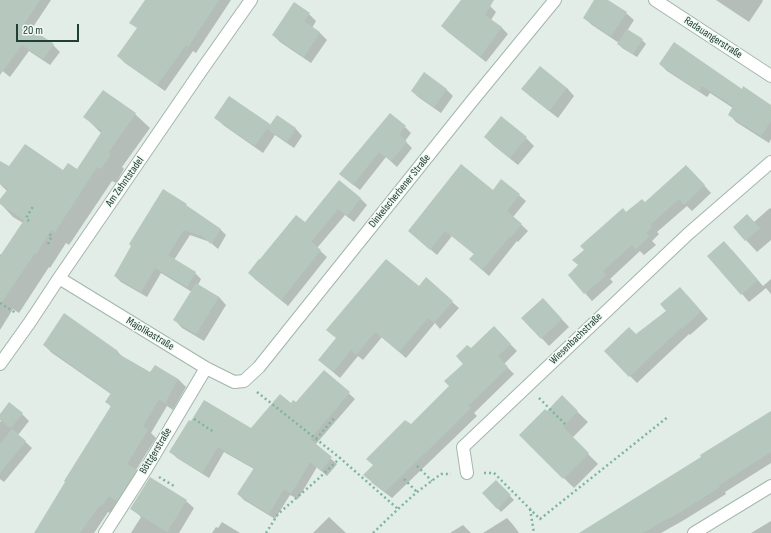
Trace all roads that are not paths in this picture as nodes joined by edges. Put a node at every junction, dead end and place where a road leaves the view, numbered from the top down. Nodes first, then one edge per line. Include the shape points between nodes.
1 (251, 0) edge
2 (555, 0) edge
3 (655, 0) edge
4 (771, 76) edge
5 (771, 162) edge
6 (59, 278) junction
7 (0, 364) edge
8 (206, 368) junction
9 (244, 381) joint
10 (467, 473) road end
11 (771, 486) edge
12 (105, 533) edge
13 (694, 533) edge

1 - 6 street, Am Zehntstadel
2 - 9 street, Dinkelscherbener Straße via 259,367
3 - 4 street, Radauangerstraße
5 - 10 street, Wiesenbachstraße via 688,234 463,448
6 - 7 street, Am Zehntstadel
6 - 8 street, Majolikastraße
8 - 9 street, Majolikastraße via 234,382
8 - 12 street, Böttgerstraße
11 - 13 street

